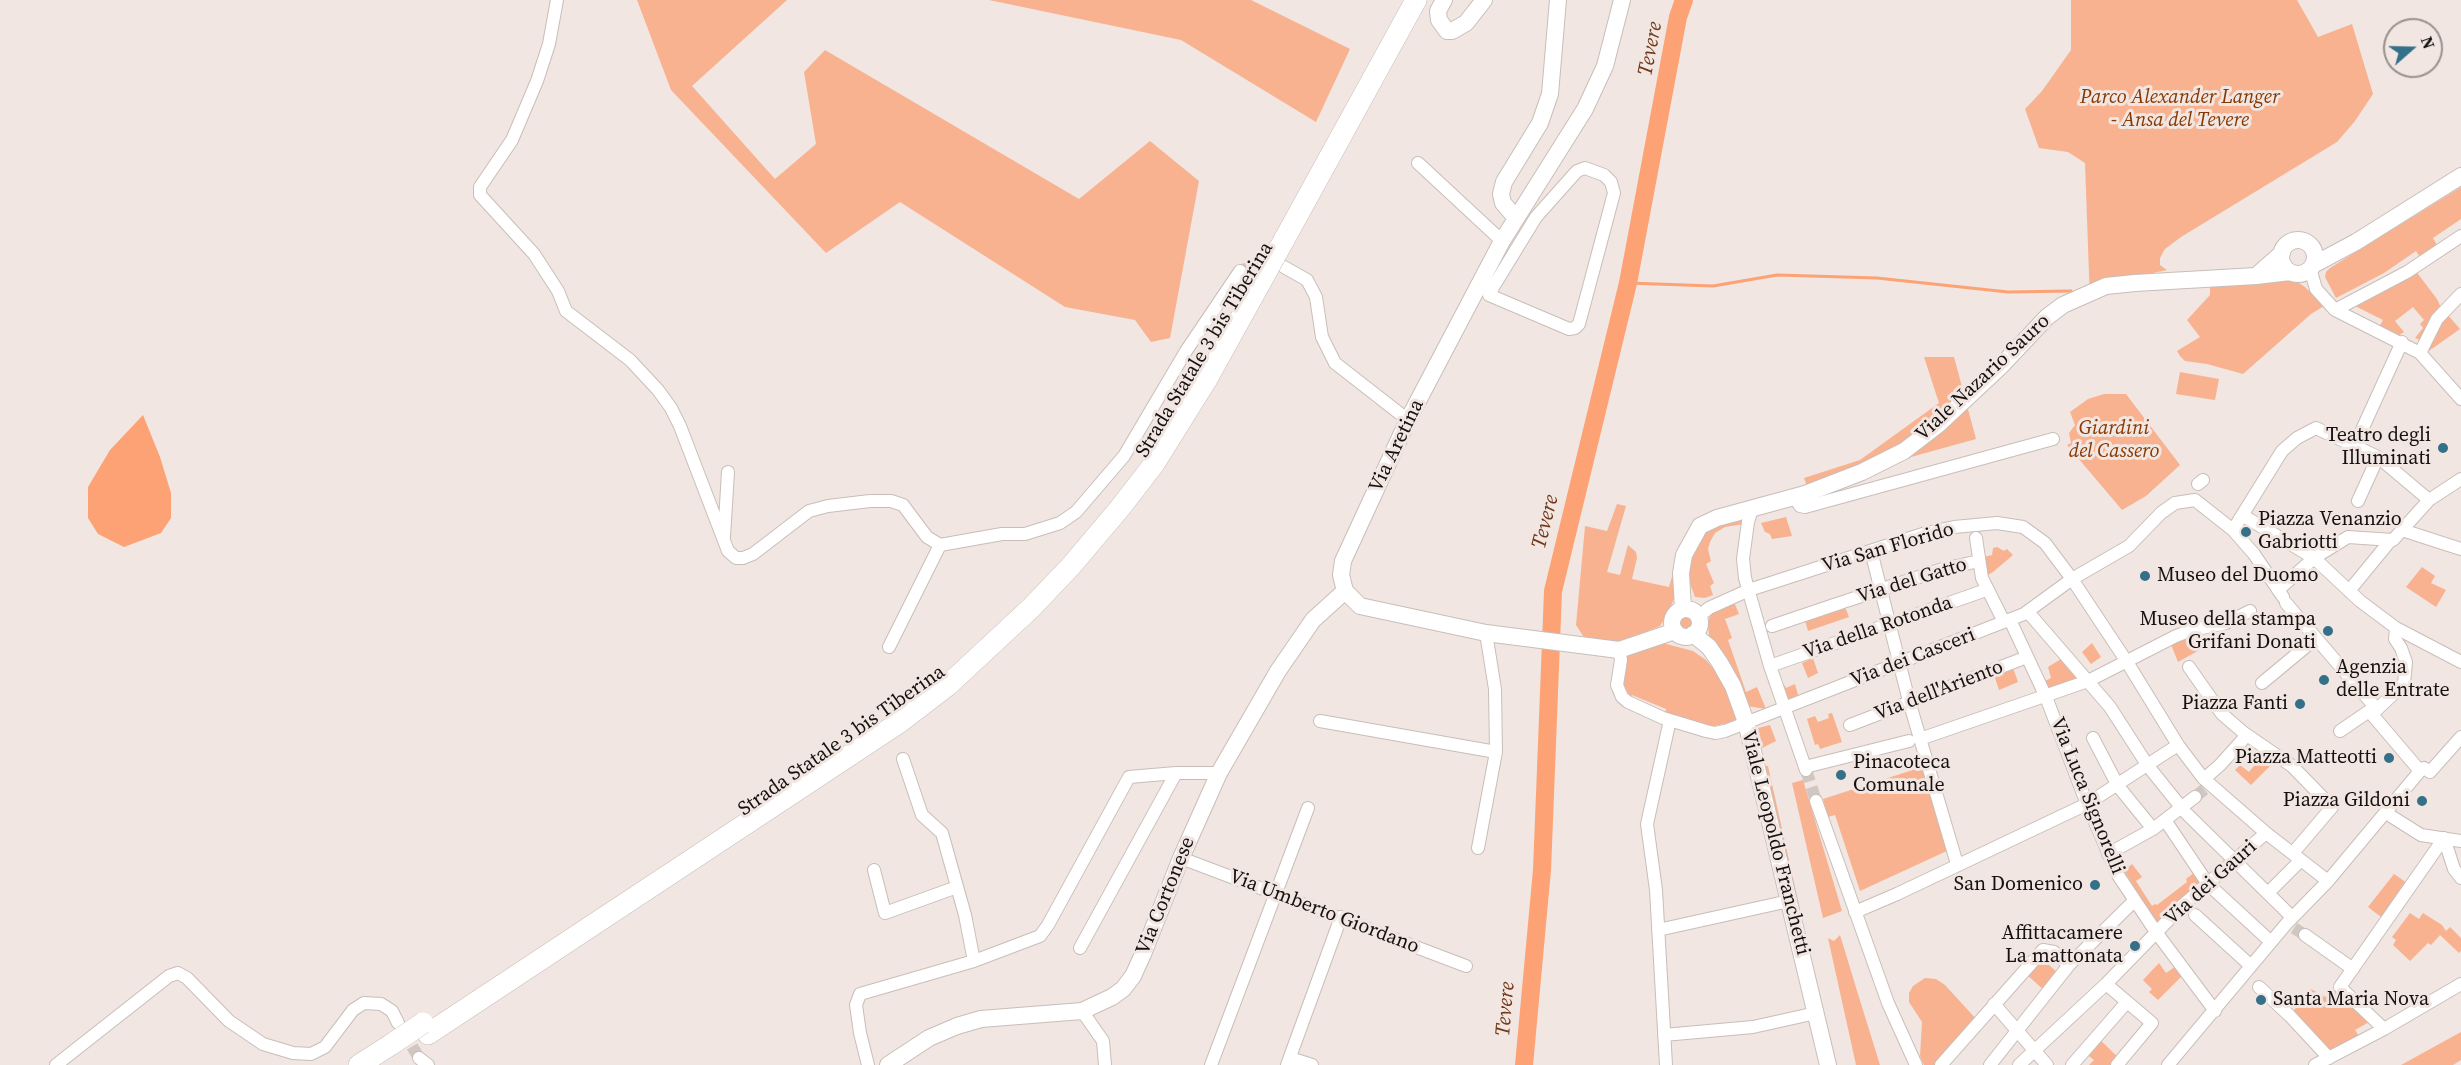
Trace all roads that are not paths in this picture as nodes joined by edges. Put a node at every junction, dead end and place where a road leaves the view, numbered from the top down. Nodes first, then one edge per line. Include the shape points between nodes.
1 (557, 0) edge
2 (1401, 0) edge
3 (1416, 0) edge
4 (1444, 0) edge
5 (1484, 0) edge
6 (1558, 0) edge
7 (1622, 0) edge
8 (1418, 163) dead end
9 (2461, 176) edge
10 (1515, 218) junction
11 (2461, 236) edge
12 (1279, 238) junction
13 (1502, 241) junction
14 (2307, 243) junction
15 (2348, 246) junction
16 (2282, 253) junction
17 (1284, 267) tunnel mouth
18 (2312, 267) junction
19 (1240, 271) tunnel mouth
20 (2290, 272) junction
21 (2256, 276) junction
22 (1489, 281) junction
23 (2461, 294) edge
24 (2335, 310) junction
25 (2402, 342) junction
26 (2420, 353) junction
27 (2461, 399) edge
28 (1408, 420) junction
29 (2053, 439) dead end
30 (2355, 445) junction
31 (2378, 457) junction
32 (728, 472) dead end
33 (2460, 482) edge
34 (1795, 497) junction
35 (2429, 500) junction
36 (2358, 501) dead end
37 (1752, 509) junction
38 (2242, 515) junction
39 (2233, 530) junction
40 (2402, 530) junction
41 (1975, 531) junction
42 (724, 541) junction
43 (2390, 541) junction
44 (940, 545) junction
45 (2461, 549) edge
46 (1871, 551) junction
47 (2314, 558) junction
48 (1979, 561) junction
49 (2072, 579) junction
50 (1880, 589) junction
51 (1749, 590) junction
52 (1986, 590) junction
53 (1345, 591) junction
54 (2349, 591) junction
55 (2281, 595) junction
56 (2250, 611) dead end
57 (2028, 612) junction
58 (1691, 613) junction
59 (2007, 621) junction
60 (1889, 625) junction
61 (1767, 628) junction
62 (2396, 628) junction
63 (1675, 631) junction
64 (1486, 633) junction
65 (1694, 634) junction
66 (2315, 639) junction
67 (889, 647) dead end
68 (1619, 650) junction
69 (2027, 657) junction
70 (2459, 657) edge
71 (2127, 662) junction
72 (1899, 664) junction
73 (1770, 666) junction
74 (2189, 667) dead end
75 (2088, 681) junction
76 (2262, 683) dead end
77 (2046, 697) junction
78 (1909, 701) junction
79 (1786, 707) junction
80 (2371, 709) junction
81 (1670, 720) junction
82 (1320, 721) dead end
83 (1746, 722) junction
84 (1850, 725) dead end
85 (2340, 730) dead end
86 (2247, 735) junction
87 (2461, 737) edge
88 (2092, 738) dead end
89 (1916, 739) junction
90 (2178, 745) junction
91 (1496, 752) junction
92 (903, 759) dead end
93 (2148, 766) junction
94 (2425, 772) junction
95 (1176, 773) junction
96 (1219, 773) junction
97 (2207, 784) junction
98 (2118, 786) junction
99 (2195, 797) tunnel mouth
100 (1816, 801) tunnel mouth
101 (2087, 804) junction
102 (1308, 808) dead end
103 (2184, 811) junction
104 (2386, 813) junction
105 (2165, 820) junction
106 (2153, 829) junction
107 (2265, 833) junction
108 (2444, 838) junction
109 (2461, 842) edge
110 (1479, 848) dead end
111 (2108, 854) junction
112 (2297, 856) junction
113 (1181, 858) junction
114 (2235, 862) junction
115 (1957, 864) junction
116 (874, 870) dead end
117 (2459, 876) edge
118 (2328, 881) junction
119 (2208, 884) junction
120 (957, 887) junction
121 (1275, 893) junction
122 (2268, 893) junction
123 (1789, 901) junction
124 (2134, 901) junction
125 (1855, 912) junction
126 (2195, 915) dead end
127 (1341, 917) junction
128 (2291, 923) junction
129 (1658, 930) junction
130 (2156, 932) junction
131 (2305, 935) tunnel mouth
132 (2271, 942) junction
133 (1080, 948) dead end
134 (974, 961) junction
135 (2069, 965) junction
136 (1466, 966) dead end
137 (2353, 969) junction
138 (2252, 977) junction
139 (2106, 984) junction
140 (2461, 984) edge
141 (2125, 1000) junction
142 (1992, 1004) junction
143 (1082, 1011) junction
144 (2215, 1011) junction
145 (1816, 1014) junction
146 (398, 1023) tunnel mouth
147 (2016, 1029) junction
148 (2384, 1029) junction
149 (1664, 1035) junction
150 (2034, 1050) junction
151 (390, 1054) edge
152 (2334, 1055) junction
153 (1288, 1061) edge
154 (56, 1065) edge
155 (359, 1065) edge
156 (868, 1065) edge
157 (888, 1065) edge
158 (1105, 1065) edge
159 (1211, 1065) edge
160 (1312, 1065) edge
161 (1666, 1065) edge
162 (1828, 1065) edge
163 (1916, 1065) edge
164 (1941, 1065) edge
165 (1991, 1065) edge
166 (2019, 1065) edge
167 (2047, 1065) edge
168 (2072, 1065) edge
169 (2117, 1065) edge
170 (2168, 1065) edge
171 (2314, 1065) edge
172 (2346, 1065) edge

1 - 42 street via 549,44 534,89 512,140 480,187 480,195 534,254 566,311 630,360 671,408
2 - 12 highway, Strada Statale 3 bis Tiberina
3 - 12 highway, Strada Statale 3 bis Tiberina
4 - 5 main road via 1438,11 1447,31 1466,23
6 - 10 main road via 1550,94 1540,123 1504,182 1501,194
7 - 10 main road, Via Aretina via 1605,66 1585,109
8 - 13 street
9 - 15 main road
10 - 13 main road, Via Aretina
11 - 24 street via 2408,272
12 - 151 highway, Strada Statale 3 bis Tiberina, bridge via 1202,375 1111,500 985,636 891,711
13 - 22 main road, Via Aretina
14 - 15 main road
14 - 16 main road via 2292,242
14 - 18 main road via 2314,253
15 - 18 main road
16 - 20 main road via 2283,265
16 - 21 main road
17 - 28 street via 1307,280 1316,297 1322,337 1335,363
18 - 20 main road via 2302,273
18 - 24 street via 2316,289
19 - 44 street via 1186,351 1124,456 1076,512 1060,523 1025,534
20 - 21 main road, Viale Nazario Sauro
21 - 34 main road, Viale Nazario Sauro via 2106,286 2063,305 1925,437 1862,472
22 - 22 street via 1536,216 1577,171 1586,168 1611,182 1614,193 1575,328 1569,330 1489,295
22 - 28 main road, Via Aretina
23 - 26 street via 2437,319
24 - 25 street
25 - 26 street
25 - 30 street
26 - 27 street
28 - 53 main road, Via Aretina via 1343,561
29 - 34 street via 1805,507
30 - 31 street
30 - 38 street via 2316,428 2297,438 2283,451
31 - 35 street
31 - 36 street
32 - 42 street
33 - 35 street
34 - 37 main road, Viale Nazario Sauro
35 - 40 street
37 - 51 street via 1743,559
37 - 58 main road, Viale Nazario Sauro via 1717,518 1696,531 1684,555 1681,573
38 - 39 street
38 - 47 street
39 - 49 street, Via dei Casceri via 2195,500 2175,503 2128,546
39 - 55 street
40 - 43 street
40 - 45 street
41 - 46 street, Via San Florido via 1926,533
41 - 48 street, Via Luca Signorelli
41 - 49 street, Via San Florido via 1996,523 2023,527 2045,543
42 - 44 street via 728,551 743,558 809,511 891,501 903,505 927,537
43 - 47 street via 2348,537
43 - 54 street
44 - 67 street
46 - 50 street
46 - 51 street, Via San Florido
47 - 54 street
47 - 55 street
48 - 50 street, Via del Gatto
48 - 52 street, Via Luca Signorelli
49 - 57 street, Via dei Casceri
49 - 71 street, Via San Florido
50 - 60 street
50 - 61 street, Via del Gatto
51 - 58 street, Via San Florido
51 - 61 street
52 - 59 street, Via Luca Signorelli
52 - 60 street, Via della Rotonda
53 - 64 main road via 1360,606
53 - 96 main road, Via Cortonese via 1313,620 1278,671
54 - 62 street
55 - 66 street
56 - 71 street via 2226,623 2176,636
57 - 59 street, Via dei Casceri
57 - 75 street
58 - 63 main road via 1673,618
58 - 65 main road via 1699,627
59 - 69 street, Via Luca Signorelli
59 - 72 street, Via dei Casceri
60 - 72 street
60 - 73 street, Via della Rotonda
61 - 73 street
62 - 70 street
62 - 80 street via 2395,639 2406,662 2404,684
63 - 65 main road via 1681,636
63 - 68 main road
64 - 68 main road
64 - 91 street via 1495,689
65 - 83 main road, Viale Leopoldo Franchetti via 1720,663
66 - 76 street
66 - 80 street
68 - 81 street, Via dei Casceri via 1617,685 1622,697
69 - 77 street, Via Luca Signorelli
69 - 78 street, Via dell'Ariento
71 - 75 street
71 - 90 street, Via San Florido
72 - 78 street
72 - 79 street, Via dei Casceri
73 - 79 street
74 - 86 street via 2224,715
75 - 77 street
75 - 93 street
77 - 89 street
77 - 101 street, Via Luca Signorelli
78 - 84 street, Via dell'Ariento
78 - 89 street
79 - 83 street, Via dei Casceri
79 - 89 street via 1806,769
80 - 85 street
80 - 94 street
81 - 83 street, Via dei Casceri via 1715,733
81 - 129 street via 1647,824
82 - 91 street
83 - 123 main road, Viale Leopoldo Franchetti
86 - 97 street
86 - 112 street via 2292,766 2332,807
87 - 94 street
88 - 98 street
89 - 115 street
90 - 93 street
90 - 97 street, Via San Florido
91 - 110 street
92 - 120 street via 922,815 942,833
93 - 98 street
93 - 103 street
94 - 104 street
95 - 96 street
95 - 133 street
95 - 134 street via 1129,777 1040,936
96 - 113 main road, Via Cortonese
97 - 107 street, Via San Florido
98 - 101 street
98 - 106 street
99 - 103 street
100 - 125 street
101 - 111 street, Via Luca Signorelli
101 - 115 street
102 - 121 street
103 - 105 street
103 - 114 street
104 - 108 street via 2421,835
104 - 118 street
105 - 106 street
105 - 119 street
106 - 111 street
107 - 112 street, Via San Florido
107 - 114 street, Via dei Gauri
108 - 109 street
108 - 117 street
108 - 137 street
111 - 124 street, Via Luca Signorelli
112 - 118 street, Via San Florido
112 - 122 street
113 - 121 street, Via Umberto Giordano
113 - 143 main road, Via Cortonese via 1133,976 1112,998
114 - 119 street, Via dei Gauri
114 - 122 street
115 - 125 street
116 - 120 street via 885,913
118 - 128 street
119 - 130 street, Via dei Gauri
119 - 132 street
120 - 134 street
121 - 127 street, Via Umberto Giordano
121 - 159 street
122 - 128 street
123 - 129 street
123 - 145 main road, Viale Leopoldo Franchetti
124 - 130 street, Via Luca Signorelli
124 - 135 street
125 - 163 street via 1888,1003
126 - 138 street
127 - 136 street, Via Umberto Giordano
127 - 153 street
128 - 132 street
129 - 149 street
130 - 139 street, Via dei Gauri
130 - 144 street, Via Luca Signorelli
131 - 137 street
132 - 138 street
134 - 156 street via 860,994 856,1005
135 - 142 street via 2054,952 2043,950
135 - 147 street
137 - 148 street via 2340,987
138 - 144 street
138 - 152 street
139 - 141 street
139 - 150 street, Via dei Gauri
140 - 148 street
141 - 168 street
141 - 169 street via 2152,1023
142 - 147 street
142 - 164 street
143 - 157 main road, Via Cortonese via 981,1019 929,1038
143 - 158 street via 1104,1041
144 - 170 street
145 - 149 street via 1753,1027
145 - 162 main road, Viale Leopoldo Franchetti
146 - 154 street via 392,1011 381,1004 364,1004 353,1010 325,1047 311,1054 293,1053 263,1044 229,1021 178,973 169,976
147 - 150 street
147 - 165 street
148 - 152 street
149 - 161 street
150 - 166 street, Via dei Gauri
150 - 167 street
151 - 155 highway, Strada Statale 3 bis Tiberina
152 - 171 street
152 - 172 street
153 - 160 street

